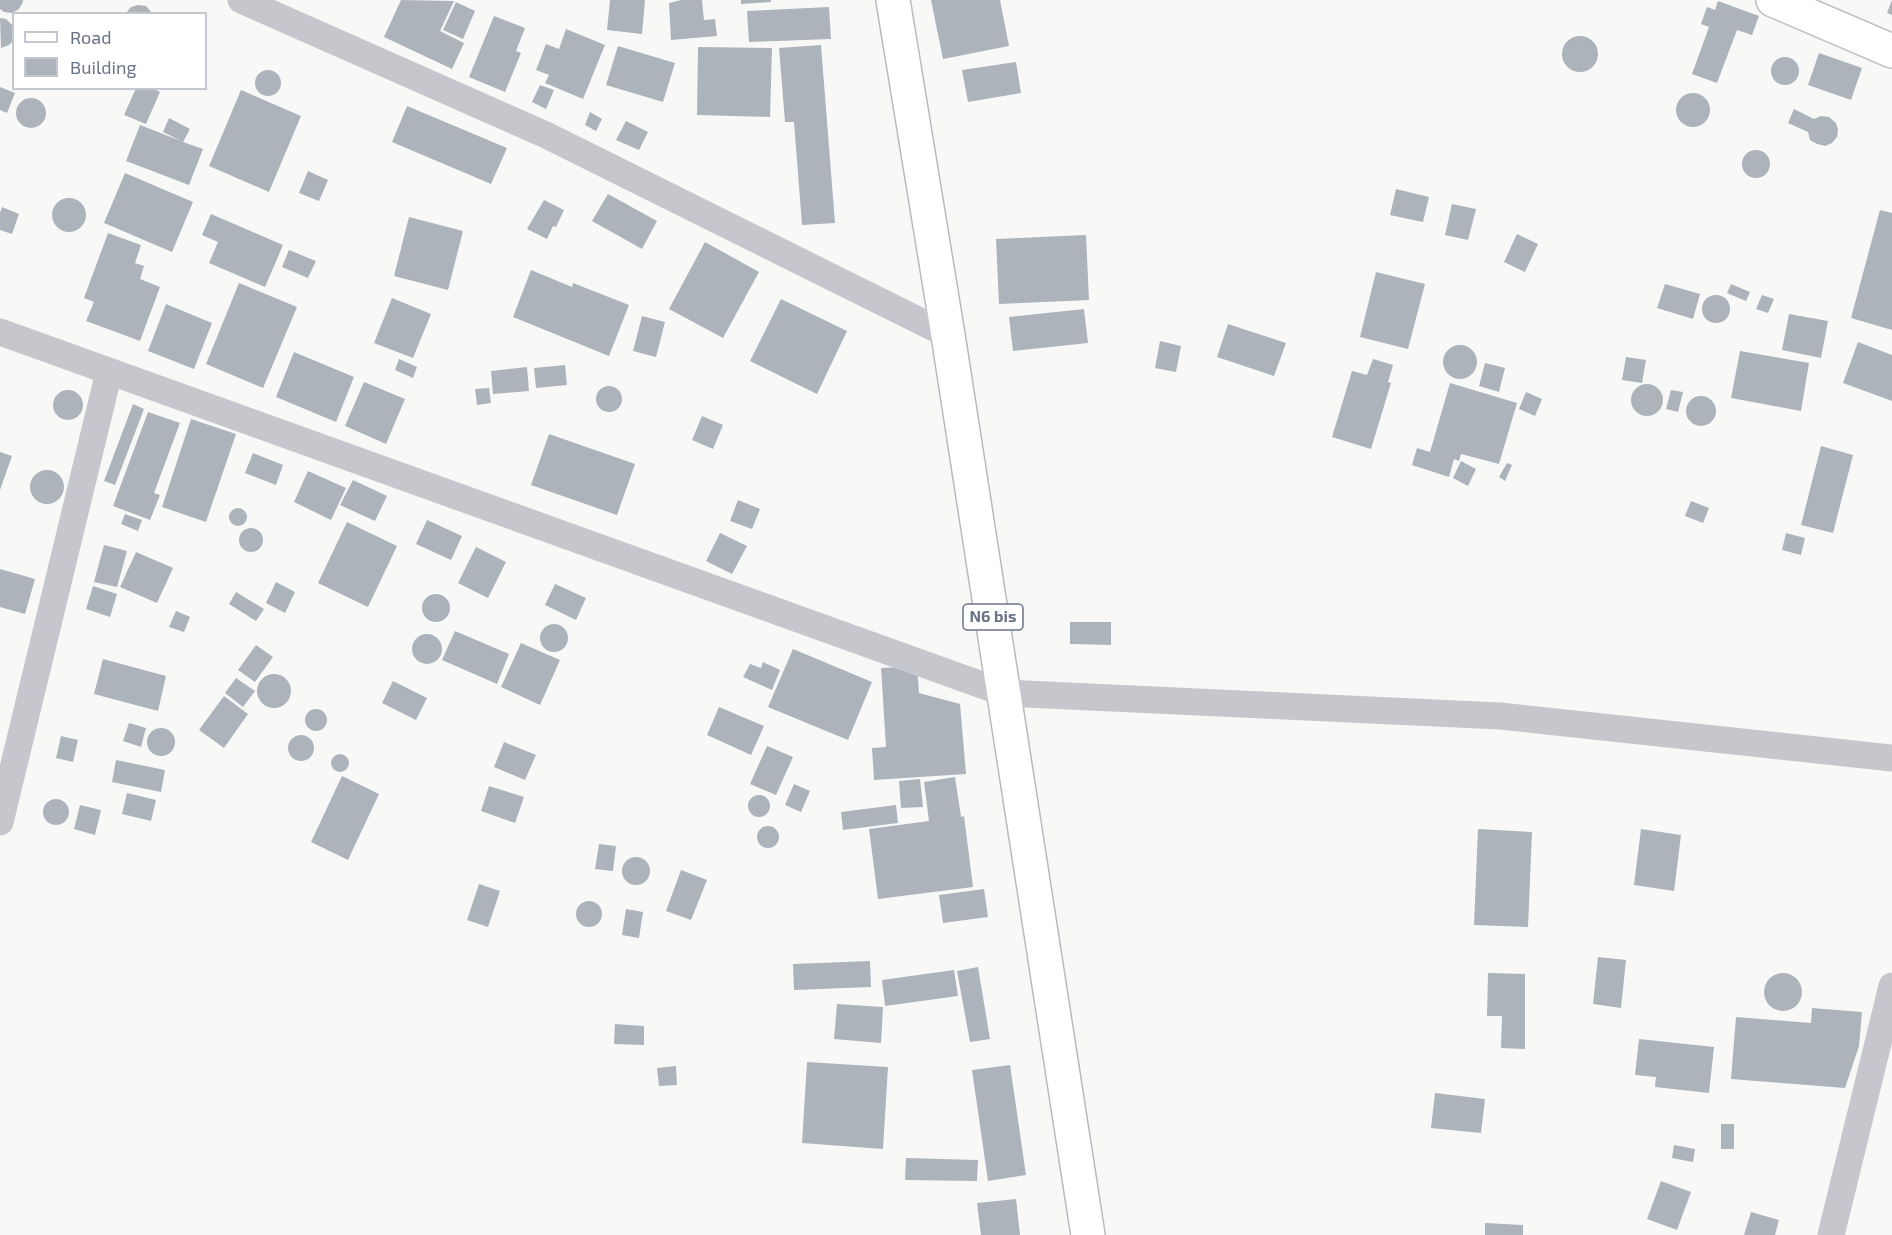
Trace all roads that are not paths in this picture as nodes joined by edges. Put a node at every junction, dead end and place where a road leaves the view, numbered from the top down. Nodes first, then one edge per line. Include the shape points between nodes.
1 (241, 0) edge
2 (892, 0) edge
3 (1773, 0) edge
4 (1892, 51) edge
5 (0, 332) edge
6 (948, 335) junction
7 (109, 372) junction
8 (1004, 693) junction
9 (1892, 758) edge
10 (0, 822) edge
11 (1892, 986) edge
12 (1088, 1235) edge
13 (1831, 1235) edge

1 - 6 street via 546,135
2 - 6 main road, N6 bis
3 - 4 main road
5 - 7 street
6 - 8 main road, N6 bis
7 - 8 street
7 - 10 street
8 - 9 street via 1500,716
8 - 12 main road, N6 bis
11 - 13 street

